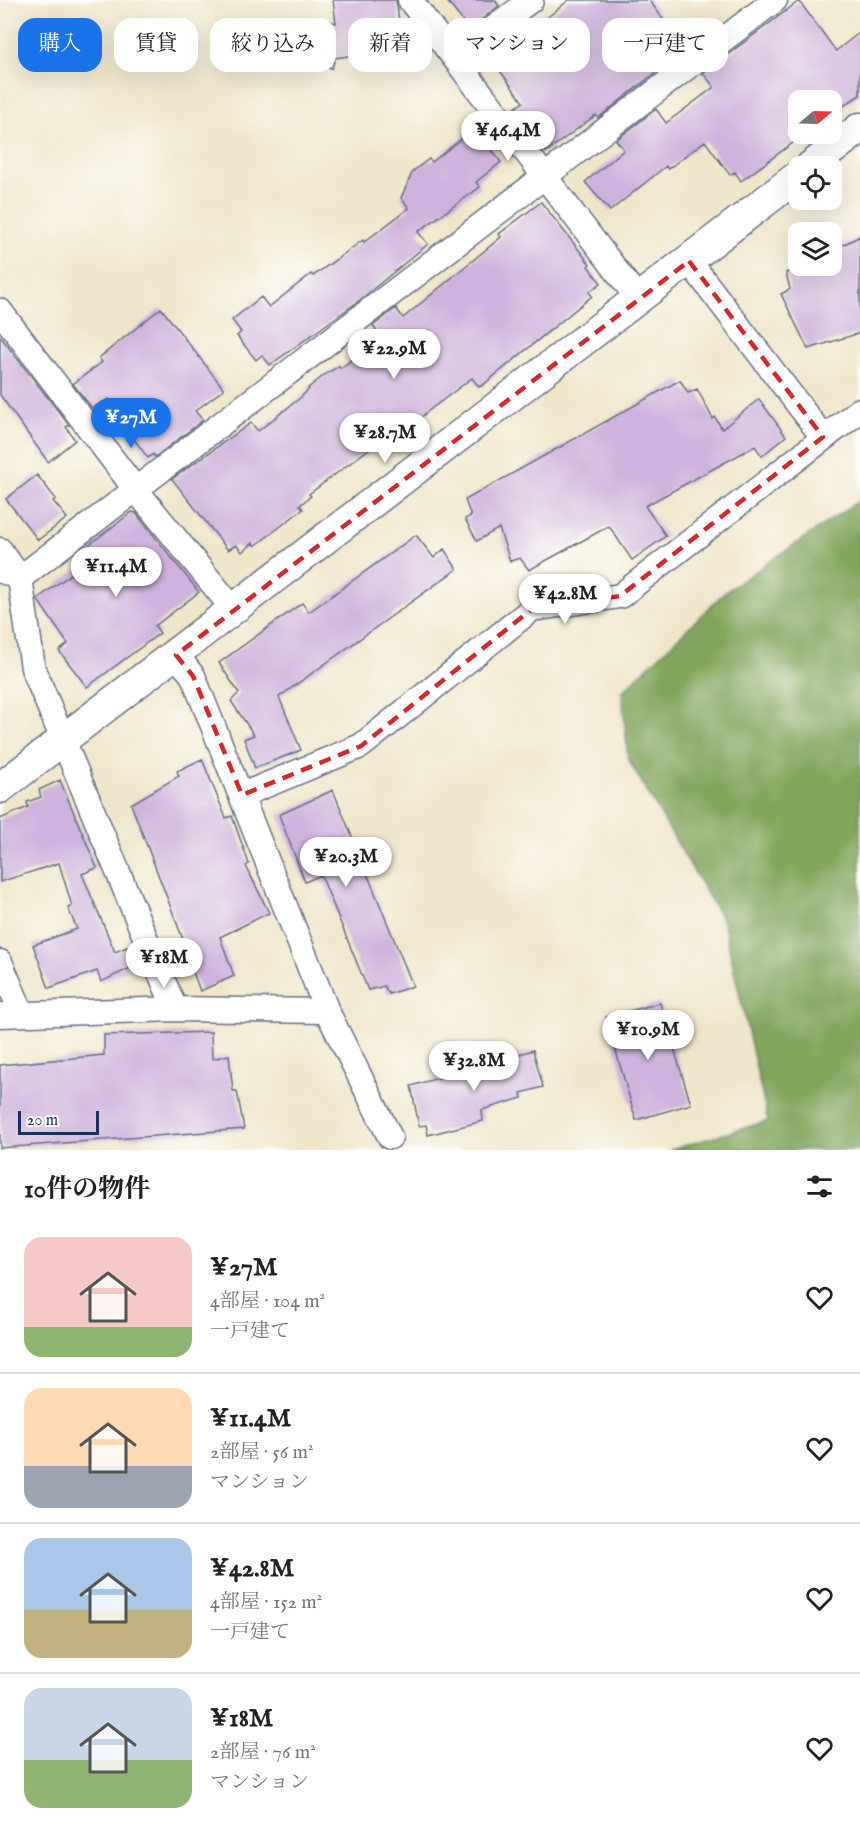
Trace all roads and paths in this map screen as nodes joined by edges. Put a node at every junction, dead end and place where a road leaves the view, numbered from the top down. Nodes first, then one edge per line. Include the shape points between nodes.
1 (410, 0) edge
2 (531, 0) edge
3 (775, 0) edge
4 (507, 18) edge
5 (444, 45) edge
6 (465, 72) edge
7 (860, 128) edge
8 (824, 156) edge
9 (545, 176) junction
10 (788, 184) edge
11 (689, 261) junction
12 (639, 300) junction
13 (0, 311) edge
14 (860, 410) edge
15 (823, 437) junction
16 (136, 490) junction
17 (0, 550) edge
18 (10, 574) edge
19 (234, 610) junction
20 (176, 655) junction
21 (62, 739) junction
22 (0, 788) edge
23 (242, 795) junction
24 (0, 962) edge
25 (175, 1010) junction
26 (327, 1011) junction
27 (11, 1015) edge
28 (390, 1137) dead end

1 - 5 street
2 - 4 street
3 - 9 street
6 - 9 street
7 - 8 street
9 - 12 street
9 - 16 street
10 - 11 street
11 - 12 street
11 - 15 street
12 - 19 street
13 - 16 street
14 - 15 street
15 - 23 street via 620,596 532,609 362,746
16 - 18 street
16 - 19 street
17 - 18 street
18 - 21 street via 33,668
19 - 20 street
20 - 21 street
20 - 23 street via 193,676
21 - 22 street
21 - 25 street
23 - 26 street
24 - 27 street
25 - 26 street
25 - 27 street
26 - 28 street

